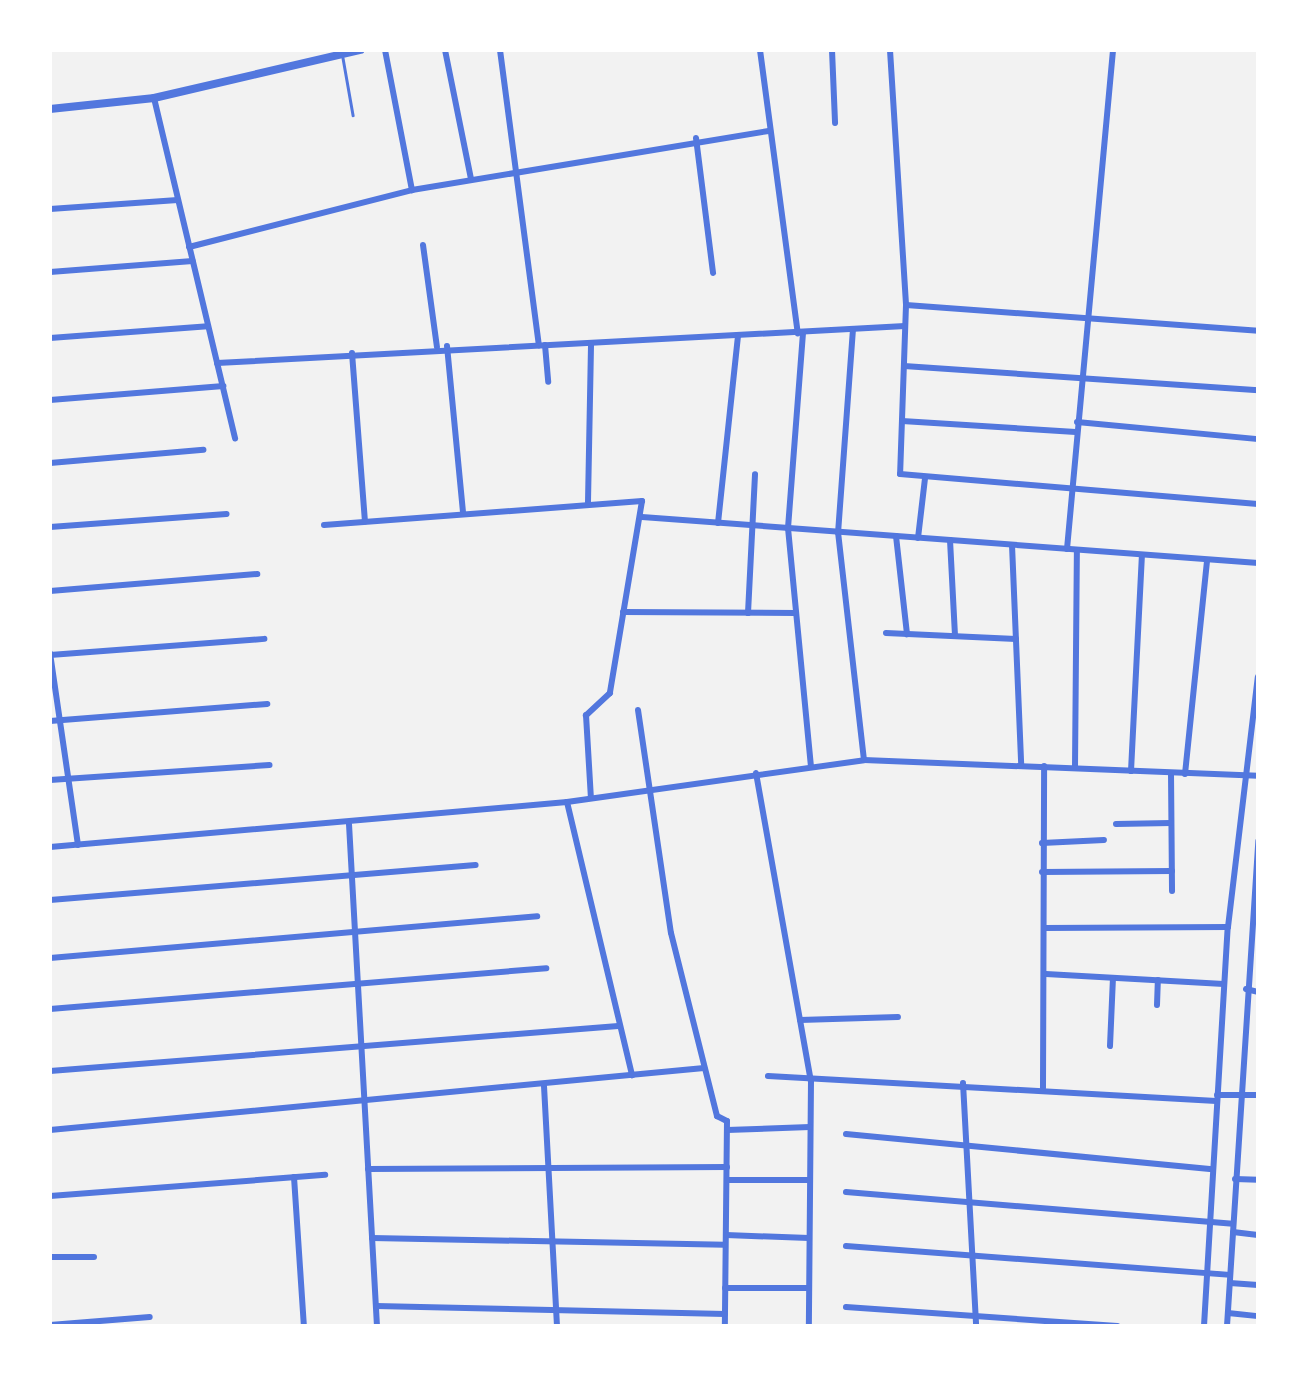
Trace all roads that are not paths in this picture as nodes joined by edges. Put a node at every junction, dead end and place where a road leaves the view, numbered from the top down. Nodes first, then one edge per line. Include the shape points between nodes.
1 (360, 50) edge
2 (385, 50) edge
3 (445, 50) edge
4 (500, 50) edge
5 (760, 50) edge
6 (832, 50) edge
7 (890, 50) edge
8 (1112, 50) edge
9 (331, 52) edge
10 (342, 52) junction
11 (154, 98) junction
12 (50, 108) edge
13 (353, 115) dead end
14 (835, 123) dead end
15 (770, 132) junction
16 (696, 138) junction
17 (520, 170) junction
18 (471, 179) junction
19 (412, 190) junction
20 (178, 200) junction
21 (50, 209) edge
22 (424, 245) dead end
23 (189, 247) junction
24 (193, 261) junction
25 (50, 272) edge
26 (713, 272) dead end
27 (906, 305) junction
28 (1085, 316) junction
29 (208, 326) junction
30 (905, 326) junction
31 (853, 329) junction
32 (1258, 331) edge
33 (801, 333) junction
34 (738, 336) junction
35 (50, 338) edge
36 (591, 344) junction
37 (542, 345) junction
38 (447, 346) junction
39 (437, 347) junction
40 (352, 353) junction
41 (217, 363) junction
42 (904, 366) junction
43 (1080, 376) junction
44 (548, 382) dead end
45 (223, 386) junction
46 (1258, 390) edge
47 (50, 400) edge
48 (902, 422) junction
49 (1077, 422) junction
50 (1076, 432) junction
51 (236, 439) dead end
52 (1258, 439) edge
53 (203, 450) dead end
54 (50, 463) edge
55 (755, 474) dead end
56 (926, 478) junction
57 (1072, 490) junction
58 (588, 502) junction
59 (1258, 504) edge
60 (462, 513) junction
61 (228, 514) dead end
62 (642, 517) junction
63 (365, 522) junction
64 (718, 523) junction
65 (324, 525) dead end
66 (746, 526) junction
67 (50, 528) edge
68 (788, 528) junction
69 (838, 532) junction
70 (896, 536) junction
71 (918, 538) junction
72 (950, 540) junction
73 (1012, 545) junction
74 (1067, 549) junction
75 (1078, 550) junction
76 (1142, 555) junction
77 (1207, 560) junction
78 (1258, 564) edge
79 (256, 574) dead end
80 (50, 592) edge
81 (622, 612) junction
82 (748, 613) junction
83 (796, 613) junction
84 (886, 633) dead end
85 (907, 634) junction
86 (955, 636) junction
87 (264, 639) dead end
88 (1016, 639) junction
89 (50, 654) edge
90 (1258, 677) edge
91 (268, 704) dead end
92 (638, 710) dead end
93 (60, 720) junction
94 (50, 721) edge
95 (864, 760) junction
96 (270, 764) dead end
97 (1020, 764) junction
98 (1044, 766) junction
99 (811, 767) junction
100 (1075, 767) junction
101 (1131, 771) junction
102 (756, 773) junction
103 (1170, 774) junction
104 (1186, 774) junction
105 (1258, 776) edge
106 (1243, 777) junction
107 (69, 779) junction
108 (50, 780) edge
109 (650, 789) junction
110 (591, 798) junction
111 (567, 802) junction
112 (1171, 823) junction
113 (349, 824) junction
114 (1116, 824) dead end
115 (1104, 840) dead end
116 (1258, 841) edge
117 (1042, 843) junction
118 (78, 845) junction
119 (50, 847) edge
120 (1257, 858) edge
121 (476, 865) dead end
122 (1042, 872) junction
123 (1172, 872) junction
124 (352, 875) junction
125 (1172, 891) dead end
126 (50, 900) edge
127 (537, 916) dead end
128 (1228, 926) junction
129 (1044, 928) junction
130 (355, 932) junction
131 (1248, 934) junction
132 (1258, 935) edge
133 (50, 958) edge
134 (546, 968) dead end
135 (1046, 974) junction
136 (1112, 978) junction
137 (1158, 980) junction
138 (358, 984) junction
139 (1224, 984) junction
140 (1246, 990) junction
141 (1258, 992) edge
142 (1157, 1005) dead end
143 (50, 1009) edge
144 (898, 1017) dead end
145 (800, 1020) junction
146 (618, 1026) junction
147 (361, 1046) junction
148 (1110, 1046) dead end
149 (704, 1068) junction
150 (50, 1071) edge
151 (810, 1074) junction
152 (632, 1075) junction
153 (768, 1076) dead end
154 (963, 1083) junction
155 (544, 1086) junction
156 (1042, 1088) junction
157 (1240, 1095) junction
158 (1258, 1095) edge
159 (1216, 1098) junction
160 (364, 1103) junction
161 (810, 1127) junction
162 (50, 1130) edge
163 (727, 1130) junction
164 (846, 1134) dead end
165 (964, 1150) junction
166 (727, 1167) junction
167 (548, 1168) junction
168 (368, 1169) junction
169 (1212, 1169) junction
170 (325, 1175) dead end
171 (294, 1177) junction
172 (1236, 1179) junction
173 (727, 1180) junction
174 (810, 1180) junction
175 (1258, 1180) edge
176 (846, 1192) dead end
177 (50, 1196) edge
178 (968, 1207) junction
179 (1210, 1222) junction
180 (1233, 1228) junction
181 (726, 1234) junction
182 (1258, 1234) edge
183 (372, 1238) junction
184 (810, 1238) junction
185 (552, 1242) junction
186 (726, 1245) junction
187 (846, 1246) dead end
188 (50, 1257) edge
189 (94, 1257) dead end
190 (972, 1262) junction
191 (1206, 1275) junction
192 (1230, 1279) junction
193 (1258, 1285) edge
194 (725, 1288) junction
195 (809, 1288) junction
196 (376, 1306) junction
197 (846, 1306) dead end
198 (556, 1310) junction
199 (1228, 1312) junction
200 (724, 1314) junction
201 (1258, 1316) edge
202 (150, 1317) dead end
203 (976, 1323) edge
204 (50, 1325) edge
205 (304, 1326) edge
206 (377, 1326) edge
207 (557, 1326) edge
208 (724, 1326) edge
209 (809, 1326) edge
210 (1117, 1326) edge
211 (1204, 1326) edge
212 (1228, 1326) edge

1 - 10 street
2 - 19 street
3 - 18 street
4 - 17 street
5 - 15 street
6 - 14 street
7 - 27 street
8 - 28 street
9 - 10 street
9 - 11 street
10 - 13 lane
11 - 12 street
11 - 20 street
15 - 16 street
15 - 33 street
16 - 17 street
16 - 26 street
17 - 18 street
17 - 37 street
18 - 19 street
19 - 23 street
20 - 21 street
20 - 23 street
22 - 39 street
23 - 24 street
24 - 25 street
24 - 29 street
27 - 28 street
27 - 30 street
28 - 32 street
28 - 43 street
29 - 35 street
29 - 41 street
30 - 31 street
30 - 42 street
31 - 33 street
31 - 69 street
33 - 34 street
33 - 68 street
34 - 36 street
34 - 64 street
36 - 37 street
36 - 58 street
37 - 38 street
37 - 44 street
38 - 39 street
38 - 60 street
39 - 40 street
40 - 41 street
40 - 63 street
41 - 45 street
42 - 43 street
42 - 48 street
43 - 46 street
43 - 49 street
45 - 47 street
45 - 51 street
48 - 50 street
48 - 56 street via 902,476
49 - 50 street
49 - 52 street
50 - 57 street
53 - 54 street
55 - 66 street
56 - 57 street
56 - 71 street
57 - 59 street
57 - 74 street
58 - 60 street
58 - 62 street via 639,498
60 - 63 street
61 - 67 street
62 - 64 street
62 - 81 street
63 - 65 street
64 - 66 street
66 - 68 street
66 - 82 street
68 - 69 street
68 - 83 street
69 - 70 street
69 - 95 street
70 - 71 street
70 - 85 street
71 - 72 street
72 - 73 street
72 - 86 street
73 - 74 street
73 - 88 street
74 - 75 street
75 - 76 street
75 - 100 street
76 - 77 street
76 - 101 street
77 - 78 street
77 - 104 street
79 - 80 street
81 - 82 street
81 - 110 street via 610,693 586,714
82 - 83 street
83 - 99 street
84 - 85 street
85 - 86 street
86 - 88 street
87 - 89 street
88 - 97 street
89 - 93 street
90 - 106 street
91 - 93 street
92 - 109 street
93 - 94 street
93 - 107 street
95 - 97 street
95 - 99 street
96 - 107 street
97 - 98 street
98 - 100 street
98 - 117 street
99 - 102 street
100 - 101 street
101 - 103 street
102 - 109 street
102 - 145 street
103 - 104 street
103 - 112 street
104 - 106 street
105 - 106 street
106 - 128 street
107 - 108 street
107 - 118 street
109 - 110 street
109 - 149 street
110 - 111 street
111 - 113 street
111 - 146 street
112 - 114 street
112 - 123 street
113 - 118 street
113 - 124 street
115 - 117 street
116 - 120 street
117 - 122 street
118 - 119 street
120 - 131 street
121 - 124 street
122 - 123 street
122 - 129 street
123 - 125 street
124 - 126 street
124 - 130 street
127 - 130 street
128 - 129 street
128 - 139 street
129 - 135 street
130 - 133 street
130 - 138 street
131 - 132 street
131 - 140 street
134 - 138 street
135 - 136 street
135 - 156 street
136 - 137 street
136 - 148 street
137 - 139 street
137 - 142 street
138 - 143 street
138 - 147 street
139 - 159 street
140 - 141 street
140 - 157 street
144 - 145 street
145 - 151 street
146 - 147 street
146 - 152 street
147 - 150 street
147 - 160 street
149 - 152 street
149 - 163 street
151 - 153 street
151 - 154 street
151 - 161 street
152 - 155 street
154 - 156 street
154 - 165 street
155 - 160 street
155 - 167 street
156 - 159 street
157 - 158 street
157 - 159 street
157 - 172 street
159 - 169 street
160 - 162 street
160 - 168 street
161 - 163 street
161 - 174 street
163 - 166 street
164 - 165 street
165 - 169 street
165 - 178 street
166 - 167 street
166 - 173 street
167 - 168 street
167 - 185 street
168 - 183 street
169 - 179 street
170 - 171 street
171 - 177 street
171 - 205 street
172 - 175 street
172 - 180 street
173 - 174 street
173 - 181 street
174 - 184 street
176 - 178 street
178 - 179 street
178 - 190 street
179 - 180 street
179 - 191 street
180 - 182 street
180 - 192 street
181 - 184 street
181 - 186 street
183 - 185 street
183 - 196 street
184 - 195 street
185 - 186 street
185 - 198 street
186 - 194 street
187 - 190 street
188 - 189 street
190 - 191 street
190 - 203 street
191 - 192 street
191 - 211 street
192 - 193 street
192 - 199 street
194 - 195 street
194 - 200 street
195 - 209 street
196 - 198 street
196 - 206 street
197 - 203 street
198 - 200 street
198 - 207 street
199 - 201 street
199 - 212 street
200 - 208 street
202 - 204 street
203 - 210 street

